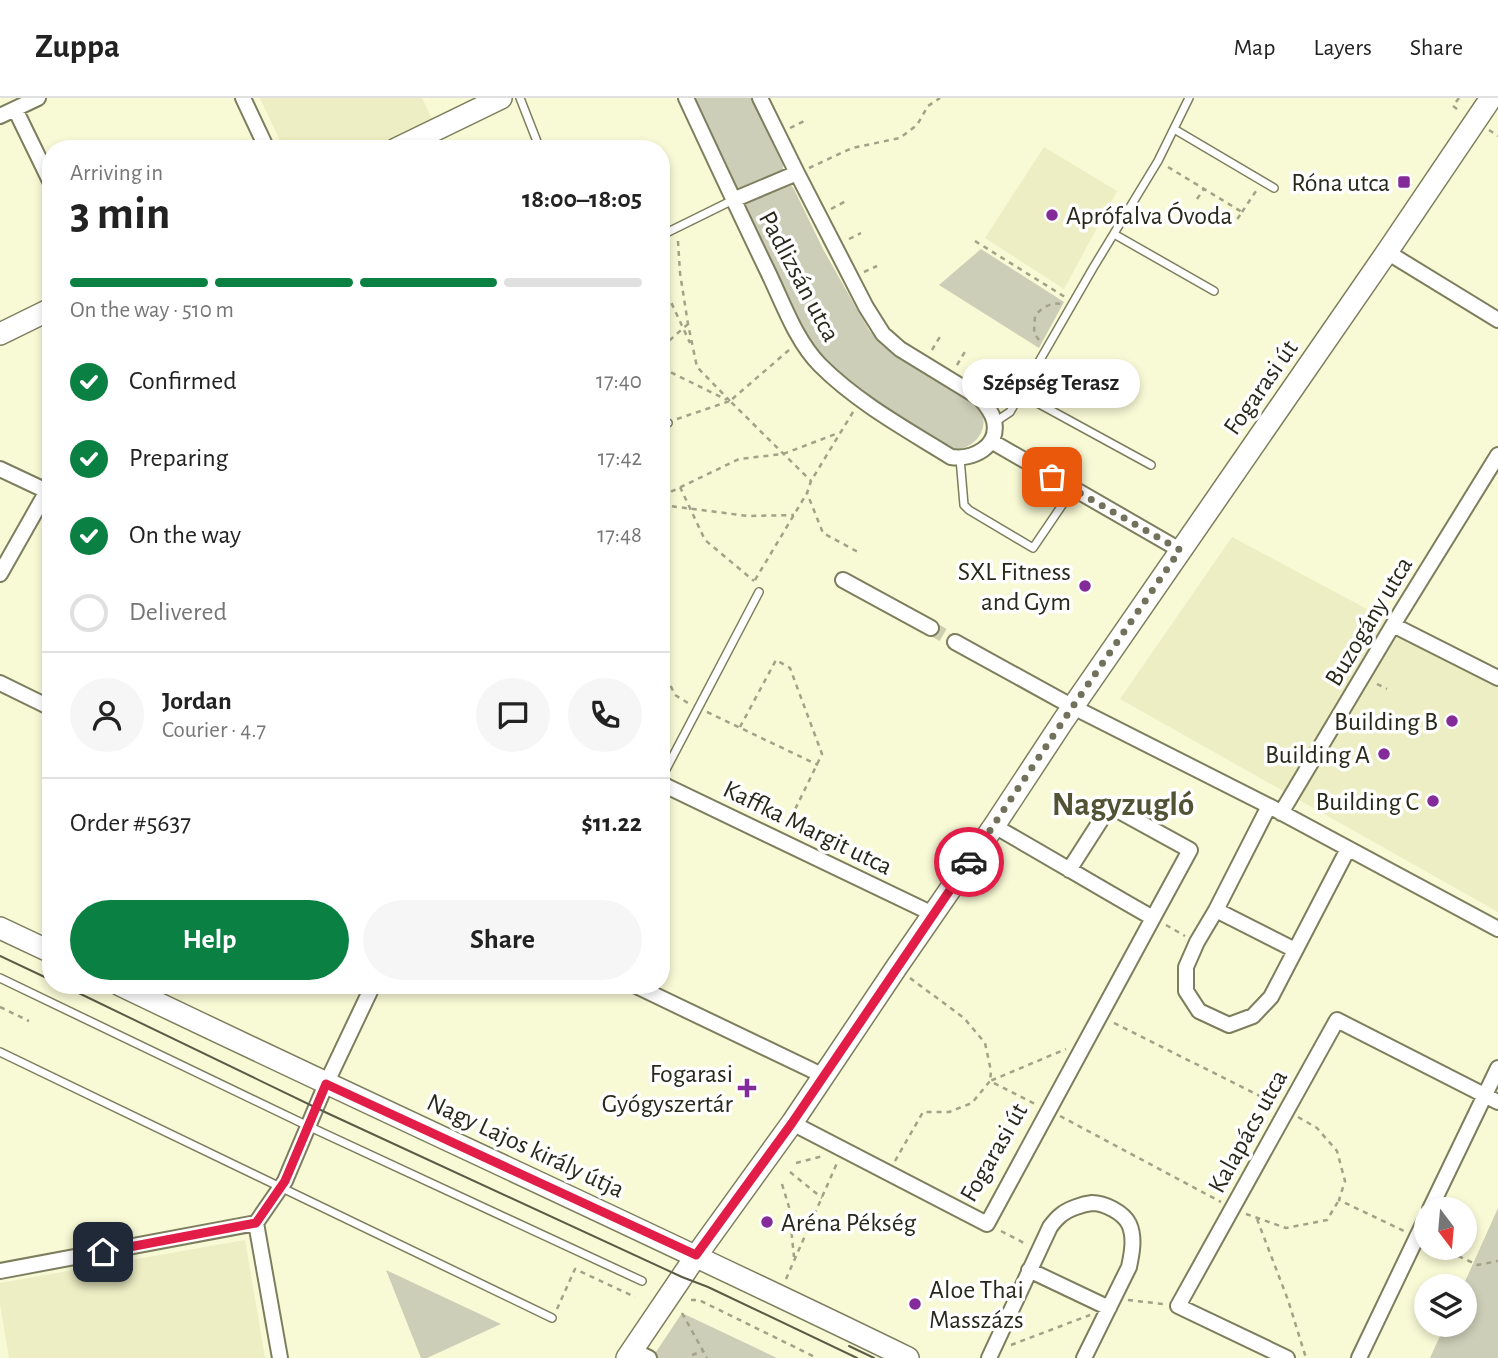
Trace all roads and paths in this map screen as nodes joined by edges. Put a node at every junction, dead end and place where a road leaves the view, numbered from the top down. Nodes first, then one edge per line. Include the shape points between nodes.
1 (38, 98) edge
2 (243, 98) edge
3 (501, 98) edge
4 (520, 98) edge
5 (686, 98) edge
6 (760, 98) edge
7 (940, 98) edge
8 (1189, 98) edge
9 (1459, 98) edge
10 (1494, 99) edge
11 (1452, 106) dead end
12 (15, 109) junction
13 (0, 116) edge
14 (1174, 129) junction
15 (263, 140) edge
16 (415, 140) edge
17 (536, 140) edge
18 (1158, 161) junction
19 (42, 164) edge
20 (797, 173) junction
21 (1263, 182) junction
22 (1274, 188) dead end
23 (1204, 189) junction
24 (1198, 199) dead end
25 (733, 200) junction
26 (1242, 212) junction
27 (1236, 221) dead end
28 (677, 228) junction
29 (670, 231) edge
30 (1114, 234) junction
31 (975, 242) dead end
32 (1387, 252) junction
33 (1214, 292) dead end
34 (670, 300) edge
35 (1072, 305) junction
36 (42, 313) edge
37 (1498, 320) edge
38 (688, 324) junction
39 (683, 328) junction
40 (0, 334) edge
41 (942, 335) dead end
42 (670, 340) edge
43 (801, 340) junction
44 (693, 349) junction
45 (1048, 349) junction
46 (966, 350) dead end
47 (924, 364) junction
48 (993, 366) dead end
49 (670, 372) edge
50 (949, 379) junction
51 (1021, 394) junction
52 (974, 395) junction
53 (861, 400) junction
54 (730, 401) junction
55 (670, 422) edge
56 (995, 422) junction
57 (841, 432) junction
58 (991, 441) junction
59 (783, 454) junction
60 (1498, 455) edge
61 (960, 458) junction
62 (1151, 465) dead end
63 (0, 469) edge
64 (811, 481) junction
65 (680, 487) junction
66 (42, 489) edge
67 (1073, 489) junction
68 (670, 492) edge
69 (807, 493) junction
70 (42, 504) edge
71 (670, 506) edge
72 (691, 510) junction
73 (794, 515) junction
74 (1180, 550) junction
75 (858, 552) dead end
76 (0, 573) edge
77 (843, 580) dead end
78 (759, 592) dead end
79 (1392, 625) junction
80 (930, 628) tunnel mouth
81 (960, 645) tunnel mouth
82 (1362, 677) junction
83 (1498, 678) edge
84 (0, 683) edge
85 (670, 685) edge
86 (1382, 687) dead end
87 (42, 704) edge
88 (1073, 707) junction
89 (698, 708) junction
90 (740, 727) junction
91 (670, 762) edge
92 (817, 765) junction
93 (670, 788) edge
94 (1275, 810) junction
95 (994, 826) junction
96 (780, 841) junction
97 (1348, 849) junction
98 (1069, 870) junction
99 (1216, 909) junction
100 (933, 914) junction
101 (1153, 918) junction
102 (0, 928) edge
103 (1498, 929) edge
104 (1197, 942) junction
105 (42, 948) edge
106 (1295, 950) junction
107 (896, 968) junction
108 (0, 978) edge
109 (139, 994) edge
110 (369, 994) edge
111 (653, 994) edge
112 (0, 1007) edge
113 (29, 1021) dead end
114 (1087, 1039) junction
115 (0, 1052) edge
116 (1498, 1068) edge
117 (824, 1076) junction
118 (990, 1081) junction
119 (326, 1084) junction
120 (1492, 1098) edge
121 (1049, 1111) junction
122 (792, 1123) junction
123 (308, 1126) junction
124 (843, 1150) junction
125 (796, 1163) dead end
126 (837, 1164) dead end
127 (790, 1172) dead end
128 (888, 1173) junction
129 (782, 1184) dead end
130 (280, 1187) junction
131 (1437, 1197) edge
132 (822, 1198) junction
133 (1339, 1200) dead end
134 (1232, 1208) junction
135 (1257, 1218) junction
136 (256, 1223) junction
137 (987, 1224) junction
138 (1414, 1243) edge
139 (1038, 1251) junction
140 (696, 1255) junction
141 (1467, 1260) edge
142 (794, 1261) junction
143 (1498, 1261) edge
144 (1029, 1270) junction
145 (0, 1271) edge
146 (642, 1281) dead end
147 (779, 1295) junction
148 (635, 1297) dead end
149 (691, 1300) dead end
150 (1178, 1306) junction
151 (1109, 1308) junction
152 (682, 1313) dead end
153 (552, 1318) joint
154 (703, 1351) junction
155 (636, 1355) edge
156 (692, 1355) dead end
157 (990, 1355) edge
158 (280, 1358) edge
159 (706, 1358) edge
160 (817, 1358) edge
161 (908, 1358) edge
162 (1084, 1358) edge
163 (1287, 1358) edge
164 (1306, 1358) edge
165 (1359, 1358) edge

1 - 12 street
2 - 15 street
3 - 16 main road
4 - 17 lane
5 - 25 street, Padlizsán utca
6 - 20 street, Padlizsán utca
7 - 20 path via 900,138 852,148
8 - 14 lane
9 - 11 path
10 - 32 main road, Fogarasi út
12 - 13 street
12 - 19 street
14 - 18 lane
14 - 21 lane
18 - 23 path
18 - 30 lane
20 - 25 street
20 - 47 street, Padlizsán utca via 883,334
21 - 22 lane
21 - 26 path
23 - 24 path
23 - 26 path
25 - 28 lane
25 - 43 street, Padlizsán utca
26 - 27 path
28 - 29 lane
28 - 38 path
30 - 33 lane
30 - 35 lane
31 - 35 path
32 - 37 street
32 - 74 main road, Fogarasi út
34 - 39 path
35 - 45 lane
35 - 45 path via 1057,303 1035,316 1034,332
36 - 40 main road
38 - 39 path
38 - 44 path
39 - 42 path
39 - 44 path
41 - 47 path
43 - 53 street, Padlizsán utca via 818,364
43 - 54 path
44 - 54 path via 697,368
45 - 51 lane
46 - 50 path
47 - 50 street, Padlizsán utca
48 - 52 path
49 - 54 path
50 - 52 street, Padlizsán utca
51 - 56 lane via 1010,412
51 - 62 lane
52 - 56 street, Padlizsán utca via 989,408
53 - 57 path
53 - 61 street, Padlizsán utca via 951,457
54 - 55 path
54 - 59 path
56 - 58 street
57 - 59 path
57 - 64 path
58 - 61 street via 974,456
58 - 67 street
59 - 64 path
59 - 65 path via 739,459
60 - 79 street, Buzogány utca
61 - 67 lane via 968,510 1033,548
63 - 66 street
64 - 69 path
65 - 68 path
65 - 72 path
67 - 74 street
69 - 73 path
69 - 75 path via 823,533
70 - 76 street
71 - 72 path
72 - 73 path
72 - 73 path via 705,540 754,581
74 - 88 main road, Fogarasi út
77 - 80 street
78 - 89 lane
79 - 82 street, Buzogány utca
79 - 83 street
81 - 88 street
82 - 86 street
82 - 94 street, Buzogány utca
84 - 87 street
85 - 89 path via 675,695
88 - 94 street
88 - 95 main road, Fogarasi út
89 - 90 path
89 - 91 lane
90 - 92 path
90 - 92 path via 776,660 790,668 822,754
92 - 96 path
93 - 96 street, Kaffka Margit utca
94 - 97 street
94 - 99 street, Buzogány utca
95 - 98 street
95 - 100 main road, Fogarasi út
96 - 100 street, Kaffka Margit utca
97 - 103 street
97 - 106 street
98 - 101 street
98 - 101 street, Fogarasi út via 1111,806 1190,850
99 - 104 street
99 - 106 street
100 - 107 main road, Fogarasi út
101 - 104 path
101 - 114 street, Fogarasi út
102 - 105 main road
104 - 106 street via 1186,967 1186,991 1199,1011 1229,1025 1253,1016 1271,998
107 - 117 main road, Fogarasi út
107 - 118 path via 964,1018 985,1043
108 - 123 lane
109 - 119 main road, Nagy Lajos király útja
110 - 119 street
111 - 117 street
112 - 113 path
114 - 118 path
114 - 121 street, Fogarasi út
115 - 130 lane
116 - 120 street
117 - 122 main road, Fogarasi út
118 - 121 path
118 - 128 path via 972,1103 949,1112 923,1112
119 - 123 street
119 - 140 main road, Nagy Lajos király útja
120 - 131 street
120 - 134 street, Kalapács utca via 1337,1020
121 - 134 path
121 - 137 street, Fogarasi út
122 - 124 street, Fogarasi út
122 - 140 main road, Fogarasi út
123 - 130 street
123 - 146 lane
124 - 125 path
124 - 128 street, Fogarasi út
126 - 132 path
127 - 132 path
128 - 137 street, Fogarasi út
129 - 142 path
130 - 136 street
130 - 153 lane
132 - 142 path
133 - 135 path via 1327,1220 1312,1224 1286,1228
134 - 135 path
134 - 150 street, Kalapács utca
135 - 164 path
136 - 145 street
136 - 158 street
137 - 139 path
138 - 165 street
139 - 144 street
139 - 151 street via 1060,1215 1093,1203 1113,1209 1128,1222 1132,1254
140 - 147 main road, Nagy Lajos király útja
140 - 155 main road, Fogarasi út
141 - 143 path via 1478,1265
142 - 147 path
144 - 151 street
144 - 157 street
147 - 161 main road, Nagy Lajos király útja
148 - 153 path via 575,1269
149 - 160 path
150 - 151 path via 1128,1300
150 - 163 street
151 - 157 path
151 - 162 street
152 - 154 path
154 - 156 path
154 - 159 path

